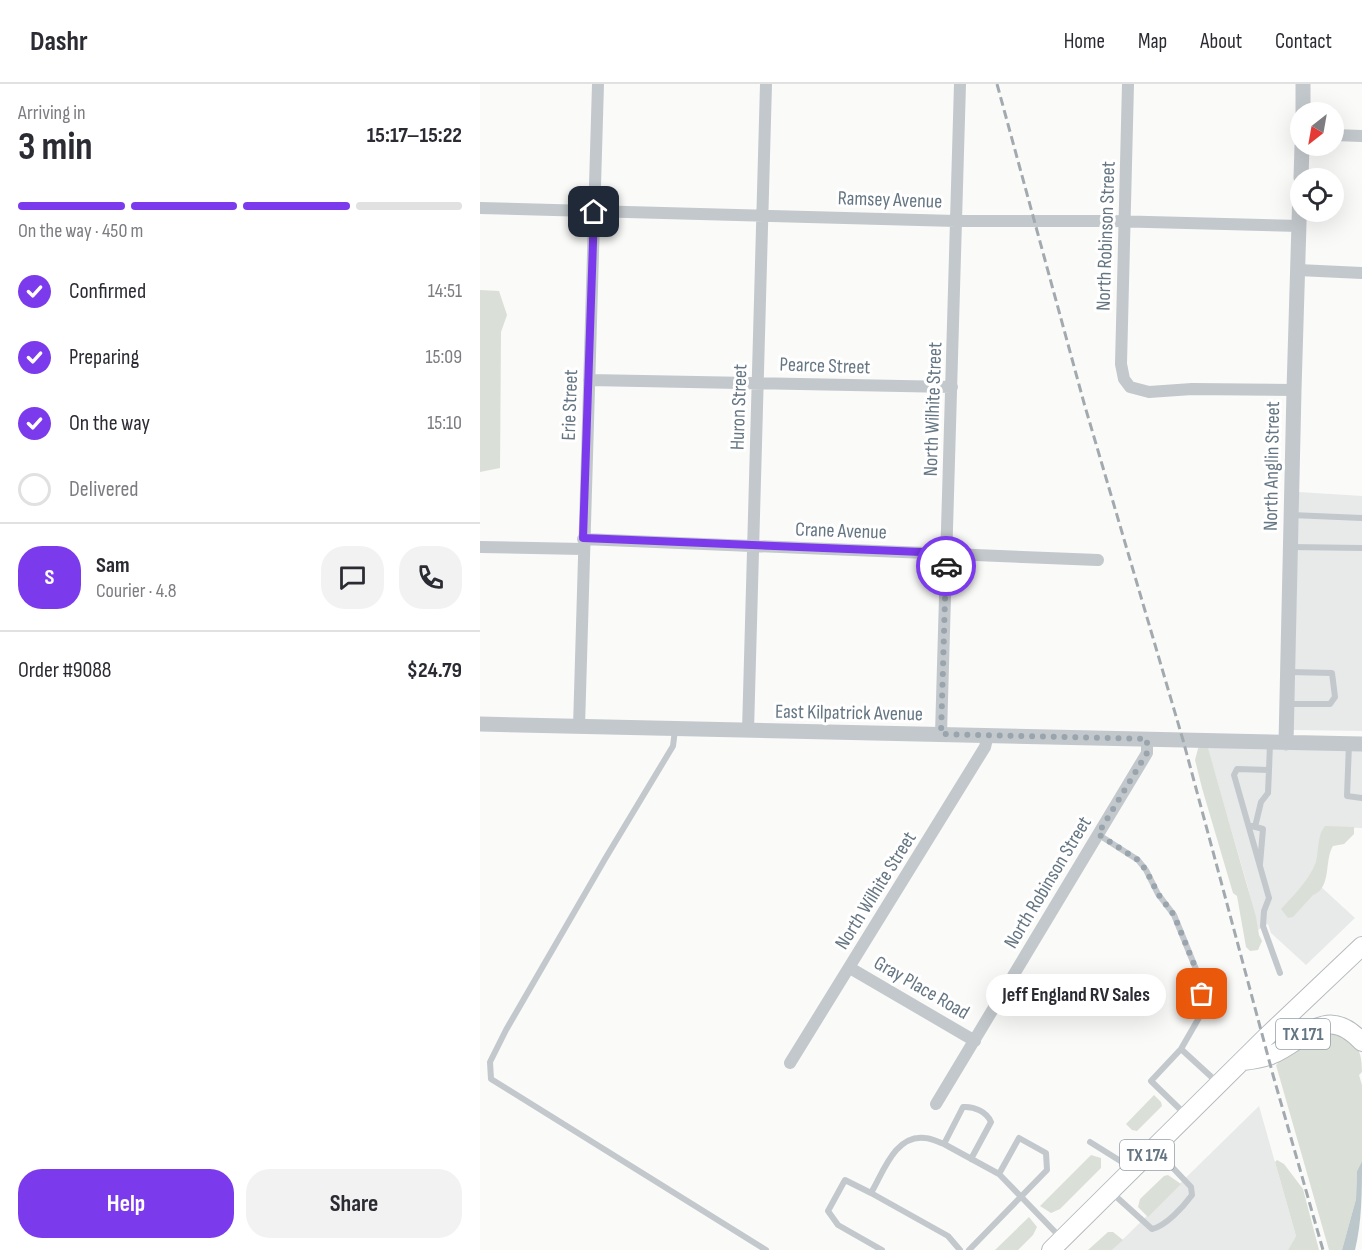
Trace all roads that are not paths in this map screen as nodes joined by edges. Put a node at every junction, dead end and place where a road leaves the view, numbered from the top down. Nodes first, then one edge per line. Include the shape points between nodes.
1 (598, 84) edge
2 (766, 84) edge
3 (960, 84) edge
4 (1128, 84) edge
5 (1303, 84) edge
6 (1303, 102) edge
7 (1344, 135) edge
8 (1362, 136) edge
9 (480, 208) edge
10 (594, 212) junction
11 (763, 214) junction
12 (956, 221) junction
13 (1124, 221) junction
14 (1299, 222) edge
15 (1299, 226) junction
16 (1298, 270) junction
17 (1362, 273) edge
18 (589, 380) junction
19 (759, 382) junction
20 (952, 387) junction
21 (1293, 390) junction
22 (1291, 515) junction
23 (1362, 518) edge
24 (583, 544) junction
25 (754, 546) junction
26 (480, 547) edge
27 (1290, 547) junction
28 (1362, 548) edge
29 (946, 553) junction
30 (1098, 560) dead end
31 (1288, 672) junction
32 (1287, 704) junction
33 (480, 724) edge
34 (579, 727) junction
35 (675, 729) junction
36 (748, 732) junction
37 (941, 734) junction
38 (988, 735) junction
39 (1147, 739) junction
40 (1270, 742) junction
41 (1286, 742) junction
42 (1356, 744) edge
43 (1269, 770) junction
44 (1362, 798) edge
45 (1247, 825) junction
46 (1255, 827) junction
47 (1098, 834) junction
48 (1260, 868) junction
49 (1361, 952) edge
50 (850, 968) junction
51 (1280, 973) dead end
52 (975, 1041) junction
53 (1362, 1042) edge
54 (1181, 1049) junction
55 (1243, 1061) junction
56 (790, 1063) dead end
57 (1219, 1085) junction
58 (936, 1104) dead end
59 (1188, 1116) junction
60 (1090, 1142) dead end
61 (944, 1144) junction
62 (1154, 1149) junction
63 (971, 1159) junction
64 (1133, 1169) junction
65 (999, 1174) junction
66 (1111, 1191) junction
67 (871, 1193) junction
68 (1020, 1197) junction
69 (1057, 1246) edge
70 (766, 1250) edge
71 (882, 1250) edge
72 (960, 1250) edge
73 (969, 1250) edge

1 - 10 street, Erie Street
2 - 11 street, Huron Street
3 - 12 street, North Wilhite Street
4 - 13 street, North Robinson Street
5 - 6 street
7 - 8 street
9 - 10 street, Ramsey Avenue
10 - 11 street, Ramsey Avenue
10 - 18 street, Erie Street
11 - 12 street, Ramsey Avenue
11 - 19 street, Huron Street
12 - 13 street, Ramsey Avenue
12 - 20 street, North Wilhite Street
13 - 15 street, Ramsey Avenue
13 - 21 street, North Robinson Street via 1121,364 1130,387 1149,392
14 - 15 street, North Anglin Street
15 - 16 street, North Anglin Street
16 - 17 street
16 - 21 street, North Anglin Street
18 - 19 street, Pearce Street
18 - 24 street, Erie Street
19 - 20 street, Pearce Street
19 - 25 street, Huron Street
20 - 29 street, North Wilhite Street
21 - 22 street, North Anglin Street
22 - 23 lane
22 - 27 street, North Anglin Street
24 - 25 street, Crane Avenue
24 - 26 street, Crane Avenue
24 - 34 street, Erie Street
25 - 29 street, Crane Avenue
25 - 36 street, Huron Street
27 - 28 lane
27 - 31 street, North Anglin Street
29 - 30 street, Crane Avenue
29 - 37 street, North Wilhite Street
31 - 32 street, North Anglin Street
31 - 32 lane via 1332,673 1335,697 1330,704
32 - 41 street, North Anglin Street
33 - 34 street, East Kilpatrick Avenue
34 - 35 street, East Kilpatrick Avenue
35 - 36 street, East Kilpatrick Avenue
35 - 70 lane via 674,746 490,1062 491,1080
36 - 37 street, East Kilpatrick Avenue
37 - 38 street, East Kilpatrick Avenue
38 - 39 street, East Kilpatrick Avenue
38 - 50 street, North Wilhite Street via 985,747
39 - 40 street, East Kilpatrick Avenue
39 - 47 street, North Robinson Street via 1147,753
40 - 41 street, East Kilpatrick Avenue
40 - 43 lane
41 - 42 street, East Kilpatrick Avenue
42 - 44 lane via 1347,796
43 - 45 lane via 1235,772
43 - 46 lane via 1268,793 1261,802
45 - 46 lane
45 - 48 lane
46 - 48 lane via 1263,829
47 - 52 street, North Robinson Street
47 - 54 lane via 1138,860 1146,870 1174,915 1200,979 1204,1009
48 - 51 lane via 1269,898 1263,926
49 - 55 main road, TX 174
50 - 52 street, Gray Place Road
50 - 56 street, North Wilhite Street
52 - 58 street, North Robinson Street
53 - 55 main road, TX 171 via 1342,1026 1328,1023 1307,1031 1272,1055
54 - 57 lane
54 - 59 lane via 1151,1081
55 - 57 main road, TX 174
57 - 59 main road, TX 174
59 - 62 main road, TX 174
60 - 64 lane
61 - 63 lane
61 - 63 lane via 963,1107 988,1116 991,1122
61 - 67 lane via 925,1138 909,1139 899,1146
62 - 64 main road, TX 174
62 - 66 lane via 1191,1187 1192,1195 1187,1202 1152,1229
63 - 65 lane
64 - 66 main road, TX 174
65 - 68 lane
65 - 68 lane via 1019,1138 1046,1153 1047,1170
66 - 69 main road, TX 174
67 - 71 lane via 845,1180 828,1211 838,1225
67 - 72 lane via 948,1236
68 - 69 lane
68 - 73 lane

